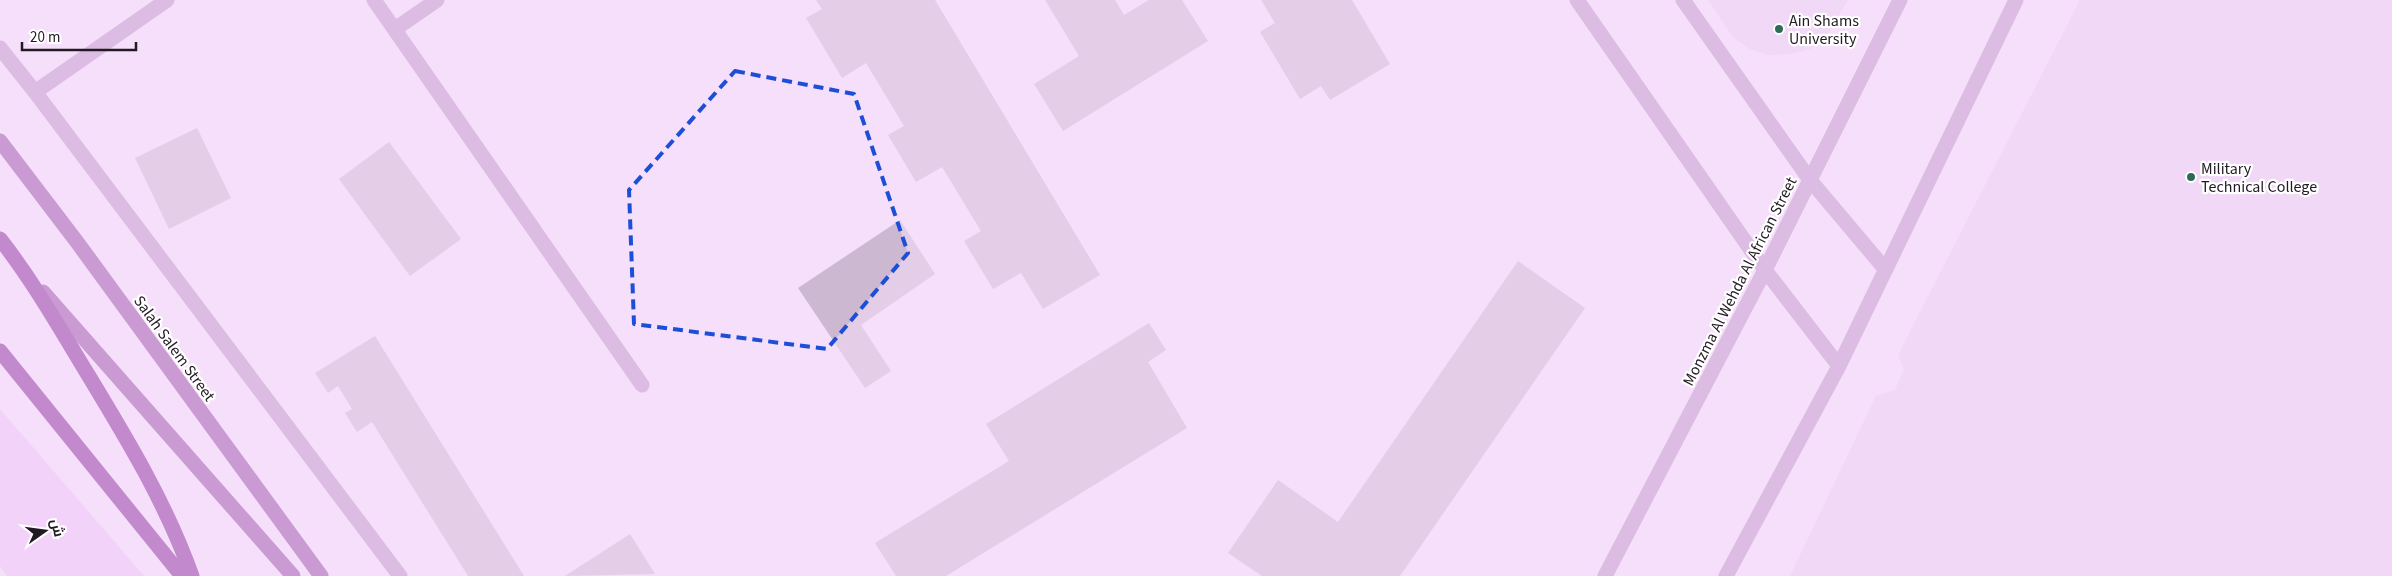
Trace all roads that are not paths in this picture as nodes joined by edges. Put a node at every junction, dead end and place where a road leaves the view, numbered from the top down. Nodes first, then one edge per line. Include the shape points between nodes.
1 (167, 0) edge
2 (374, 0) edge
3 (437, 0) edge
4 (1577, 0) edge
5 (1683, 0) edge
6 (1900, 0) edge
7 (2016, 0) edge
8 (395, 28) junction
9 (0, 48) edge
10 (35, 92) junction
11 (0, 141) edge
12 (1810, 180) junction
13 (0, 239) edge
14 (1885, 269) junction
15 (1765, 270) junction
16 (27, 274) junction
17 (0, 351) edge
18 (1839, 366) junction
19 (642, 385) dead end
20 (182, 576) edge
21 (192, 576) edge
22 (293, 576) edge
23 (321, 576) edge
24 (400, 576) edge
25 (1605, 576) edge
26 (1726, 576) edge

1 - 10 street
2 - 8 street
3 - 8 street
4 - 15 street
5 - 12 street
6 - 12 street, Monzma Al Wehda Al African Street
7 - 14 street
8 - 19 street
9 - 10 street
10 - 24 street
11 - 23 main road, Salah Salem Street
12 - 14 street
12 - 15 street, Monzma Al Wehda Al African Street
13 - 16 highway
14 - 18 street
15 - 18 street
15 - 25 street, Monzma Al Wehda Al African Street
16 - 21 highway via 150,479
16 - 22 main road
17 - 20 highway
18 - 26 street

